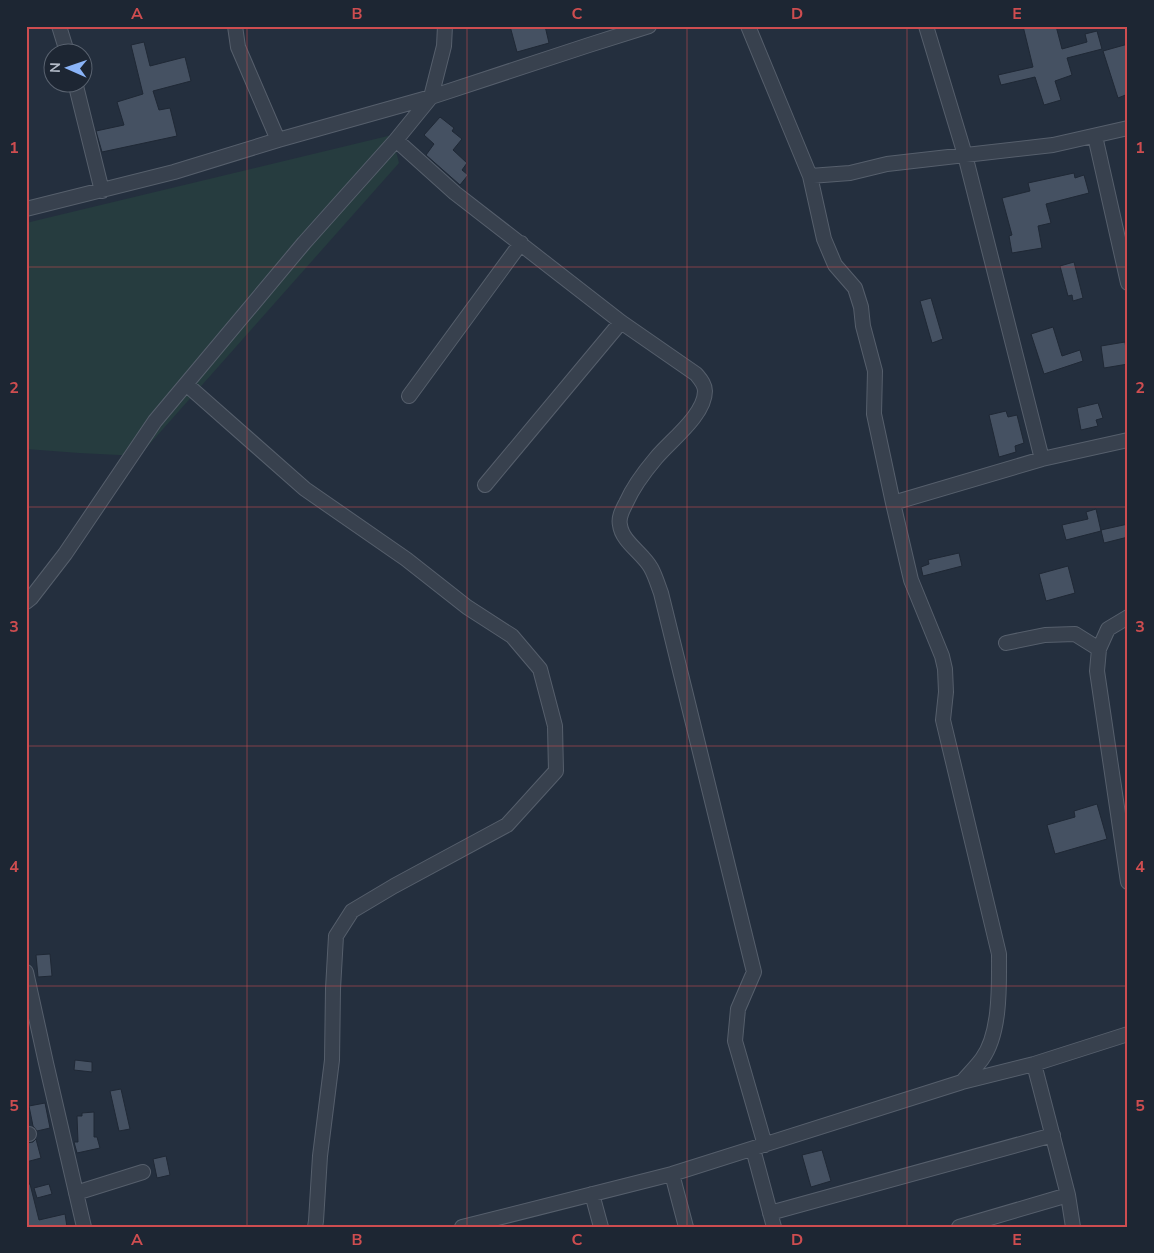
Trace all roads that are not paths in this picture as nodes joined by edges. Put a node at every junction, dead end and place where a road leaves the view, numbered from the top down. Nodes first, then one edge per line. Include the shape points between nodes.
1 (59, 26) edge
2 (235, 26) edge
3 (445, 26) edge
4 (650, 26) edge
5 (748, 26) edge
6 (926, 26) edge
7 (64, 42) edge
8 (77, 92) edge
9 (430, 97) junction
10 (1128, 128) edge
11 (1095, 136) junction
12 (278, 140) junction
13 (396, 140) junction
14 (964, 155) junction
15 (810, 176) junction
16 (102, 191) junction
17 (26, 209) edge
18 (521, 243) junction
19 (1128, 283) edge
20 (621, 322) junction
21 (186, 384) junction
22 (409, 396) dead end
23 (1128, 440) edge
24 (1042, 460) junction
25 (485, 485) dead end
26 (893, 503) junction
27 (26, 602) edge
28 (1128, 617) edge
29 (1006, 643) dead end
30 (1099, 649) junction
31 (1127, 877) edge
32 (1128, 882) edge
33 (26, 972) edge
34 (1128, 1034) edge
35 (1034, 1064) junction
36 (962, 1082) junction
37 (1053, 1135) junction
38 (759, 1147) junction
39 (143, 1172) dead end
40 (672, 1174) junction
41 (76, 1193) junction
42 (592, 1194) junction
43 (1068, 1195) junction
44 (770, 1213) junction
45 (508, 1221) edge
46 (84, 1227) edge
47 (314, 1227) edge
48 (462, 1227) edge
49 (601, 1227) edge
50 (686, 1227) edge
51 (774, 1227) edge
52 (959, 1227) edge
53 (1073, 1227) edge

1 - 7 street
2 - 12 street via 238,47
3 - 9 street via 444,46
4 - 9 street
5 - 15 street
6 - 14 street
8 - 16 street
9 - 12 street
9 - 13 street
10 - 11 street
11 - 14 street via 1053,145
11 - 19 street
12 - 16 street
13 - 18 street via 455,193
13 - 21 street via 304,243
14 - 15 street
14 - 24 street
15 - 26 street via 824,239 835,265 855,288 862,308 863,326 875,371 874,414
16 - 17 street
18 - 20 street
18 - 22 street
20 - 25 street
20 - 38 street via 696,374 705,391 695,416 656,458 630,493 620,515 620,525 623,534 651,568 661,593 754,972 738,1009 735,1041
21 - 27 street via 155,421 64,554
21 - 47 street via 305,489 512,636 540,669 555,726 556,771 507,825 352,911 336,936 332,1060
23 - 24 street
24 - 26 street
26 - 36 street via 911,580 942,656 946,692 943,720 998,954 995,1029 984,1058
28 - 30 street via 1108,629
29 - 30 street via 1045,635 1075,634
30 - 31 street via 1097,671
31 - 32 street
33 - 41 street
34 - 35 street
35 - 36 street
35 - 37 street
36 - 38 street
37 - 43 street
37 - 44 street
38 - 40 street
38 - 44 street
39 - 41 street
40 - 42 street
40 - 50 street
41 - 46 street
42 - 45 street
42 - 49 street
43 - 52 street
43 - 53 street
44 - 51 street
45 - 48 street

